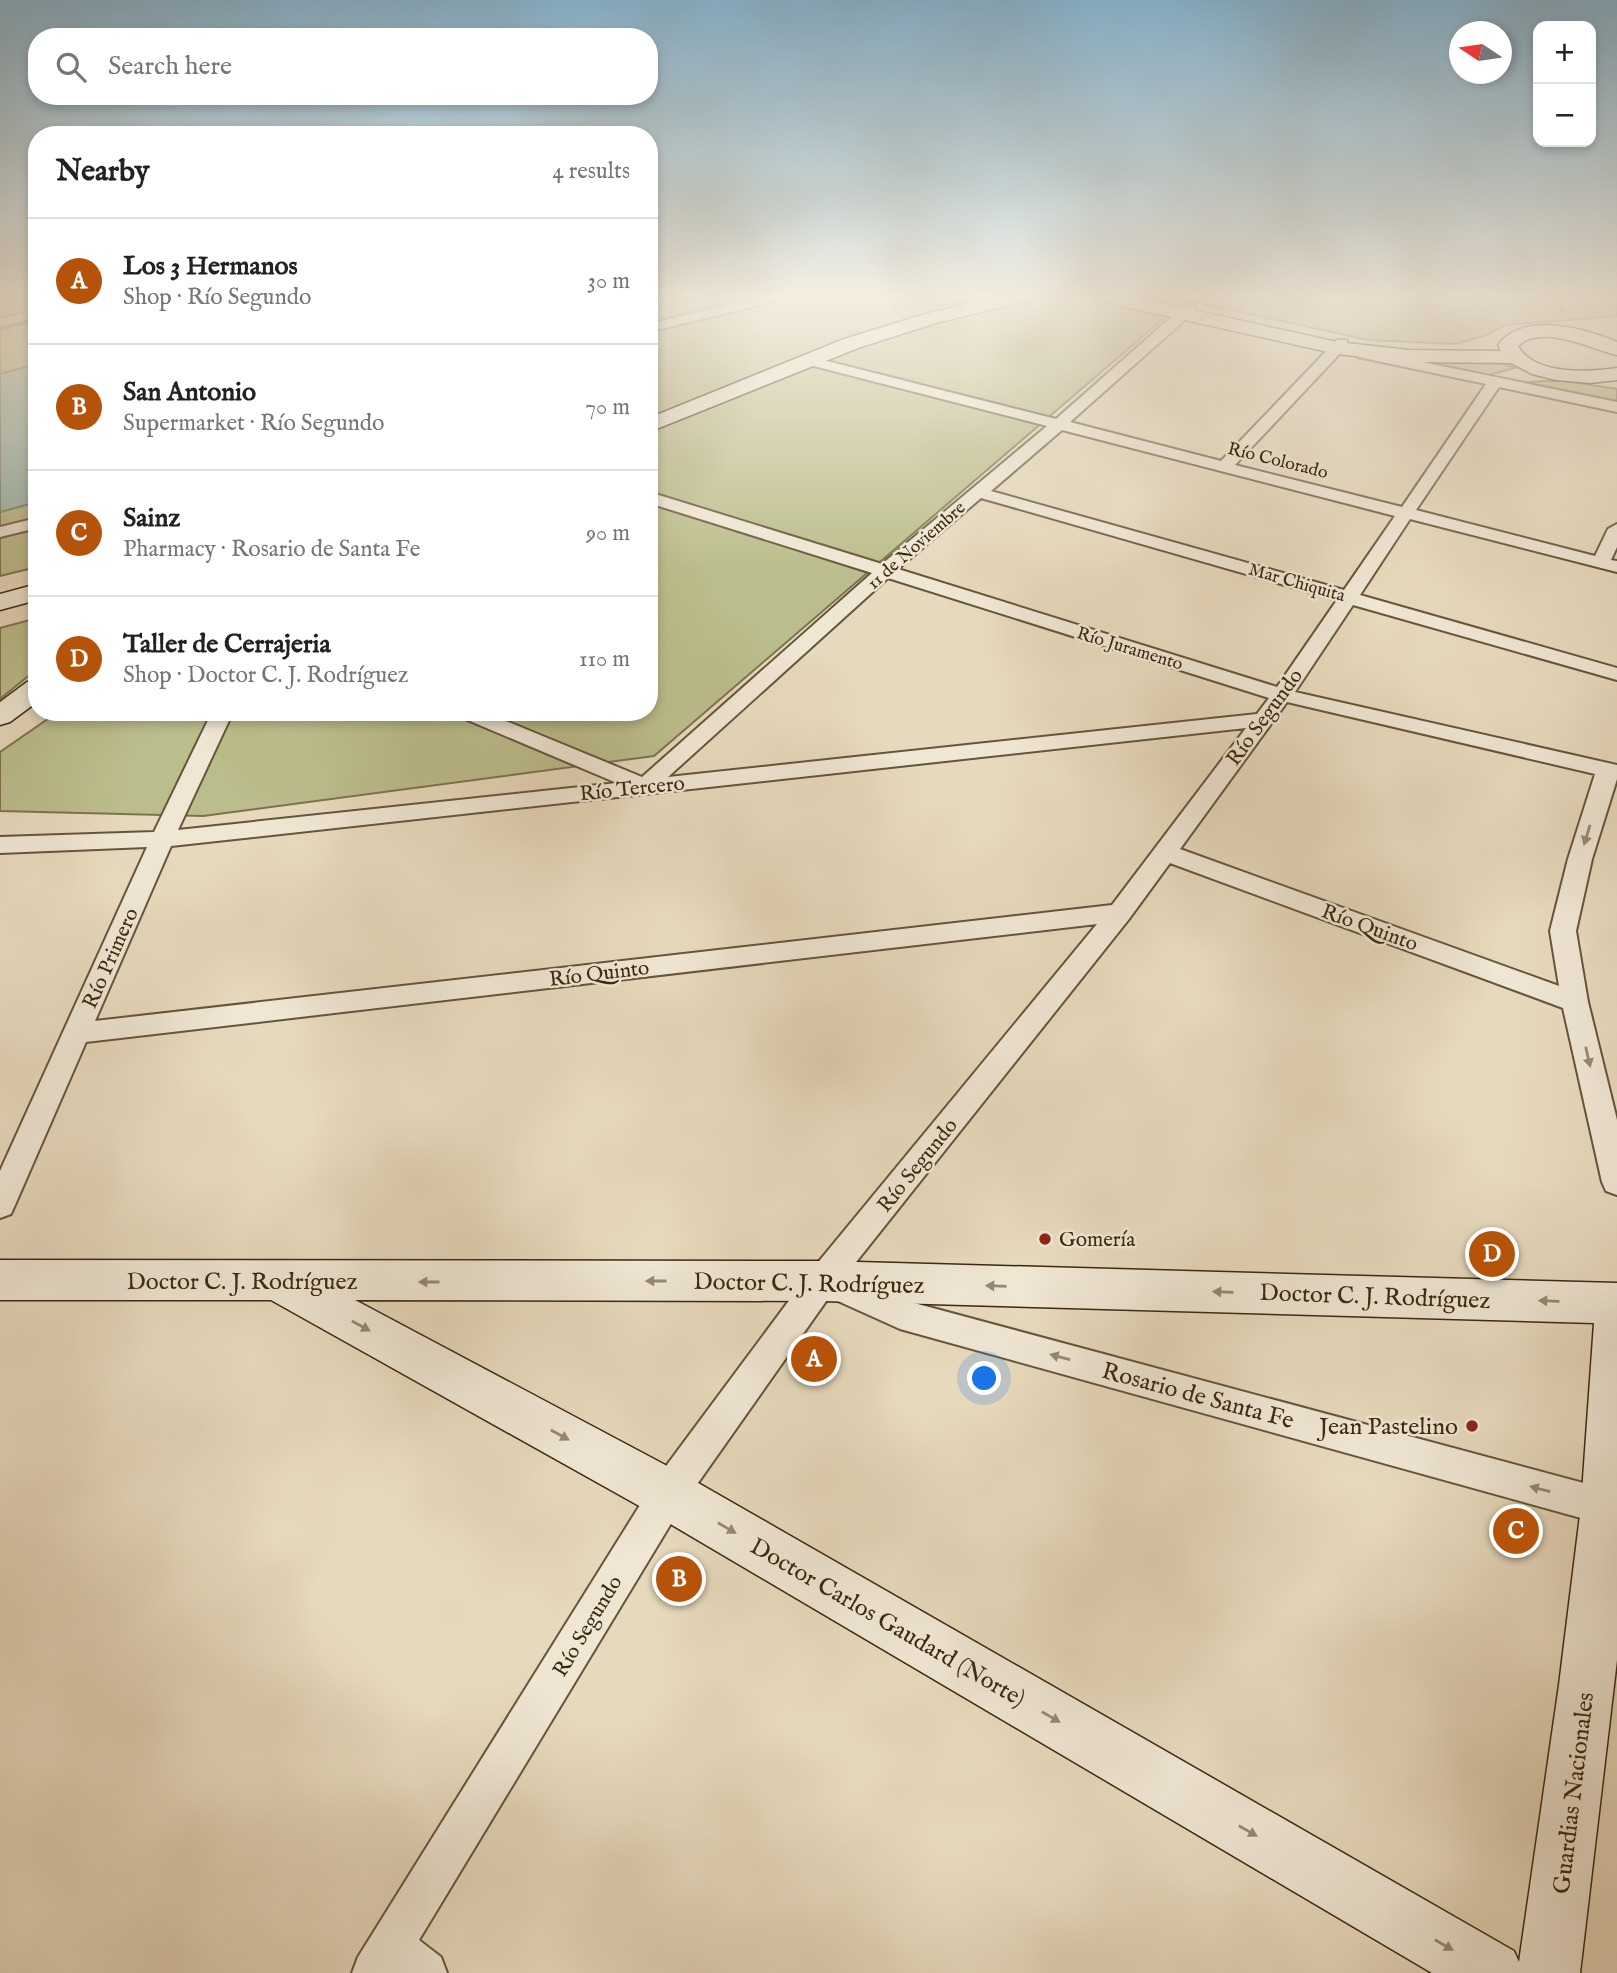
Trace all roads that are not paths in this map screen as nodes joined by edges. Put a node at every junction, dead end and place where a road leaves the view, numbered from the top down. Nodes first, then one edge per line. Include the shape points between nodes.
1 (721, 386) edge
2 (749, 386) edge
3 (908, 386) edge
4 (1102, 386) edge
5 (1302, 386) edge
6 (1492, 386) edge
7 (1515, 386) edge
8 (1617, 407) edge
9 (658, 412) edge
10 (658, 423) edge
11 (1058, 425) junction
12 (1225, 466) junction
13 (977, 492) junction
14 (658, 500) edge
15 (1404, 513) junction
16 (28, 525) edge
17 (1617, 529) edge
18 (0, 532) edge
19 (1609, 564) edge
20 (884, 572) junction
21 (28, 594) edge
22 (1349, 597) junction
23 (0, 602) edge
24 (28, 608) edge
25 (0, 616) edge
26 (1617, 674) edge
27 (28, 695) edge
28 (1282, 695) junction
29 (0, 716) edge
30 (28, 716) edge
31 (1263, 720) junction
32 (219, 721) edge
33 (488, 721) edge
34 (0, 737) edge
35 (1612, 771) edge
36 (645, 786) junction
37 (162, 839) junction
38 (0, 845) edge
39 (1165, 852) junction
40 (1120, 913) junction
41 (1575, 1002) junction
42 (77, 1033) junction
43 (1617, 1182) edge
44 (0, 1205) edge
45 (0, 1280) edge
46 (822, 1281) junction
47 (279, 1282) junction
48 (1617, 1303) edge
49 (1617, 1321) edge
50 (668, 1494) junction
51 (1611, 1508) edge
52 (383, 1960) edge
53 (425, 1973) edge
54 (1492, 1973) edge
55 (1549, 1973) edge

1 - 9 main road
2 - 10 main road
3 - 11 street, Río Colorado
4 - 11 street, 11 de Noviembre
5 - 12 street
6 - 15 street, Río Segundo
7 - 8 street
11 - 12 street, Río Colorado
11 - 13 street, 11 de Noviembre
12 - 15 street, Río Colorado
13 - 20 street, 11 de Noviembre
13 - 22 street, Mar Chiquita
14 - 20 street, Río Juramento
15 - 19 street, Río Colorado
15 - 22 street, Río Segundo
16 - 18 street
17 - 19 street
20 - 28 street, Río Juramento
20 - 36 street, 11 de Noviembre
21 - 23 main road
22 - 26 street, Mar Chiquita
22 - 28 street, Río Segundo
24 - 25 main road
27 - 29 main road
28 - 31 street, Río Segundo
28 - 35 street, Río Juramento
30 - 34 main road
31 - 36 street, Río Tercero
31 - 39 street, Río Segundo
32 - 37 street, Río Primero
33 - 36 street
35 -> 41 street via 1580,859 1563,931
36 - 37 street, Río Tercero
37 - 38 street, Río Tercero
37 - 42 street, Río Primero
39 - 40 street, Río Segundo
39 - 41 street, Río Quinto
40 - 42 street, Río Quinto
40 - 46 street, Río Segundo
41 -> 43 street
42 - 44 street, Río Primero
45 - 47 main road, Doctor C. J. Rodríguez
46 -> 47 main road, Doctor C. J. Rodríguez
48 -> 46 main road, Doctor C. J. Rodríguez
46 - 50 street, Río Segundo
51 -> 46 street, Rosario de Santa Fe via 900,1314
47 -> 50 main road, Doctor Carlos Gaudard (Norte)
49 - 51 main road, Guardias Nacionales
50 - 52 street, Río Segundo
50 -> 54 main road, Doctor Carlos Gaudard (Norte)
51 - 55 main road, Guardias Nacionales
52 - 53 street

